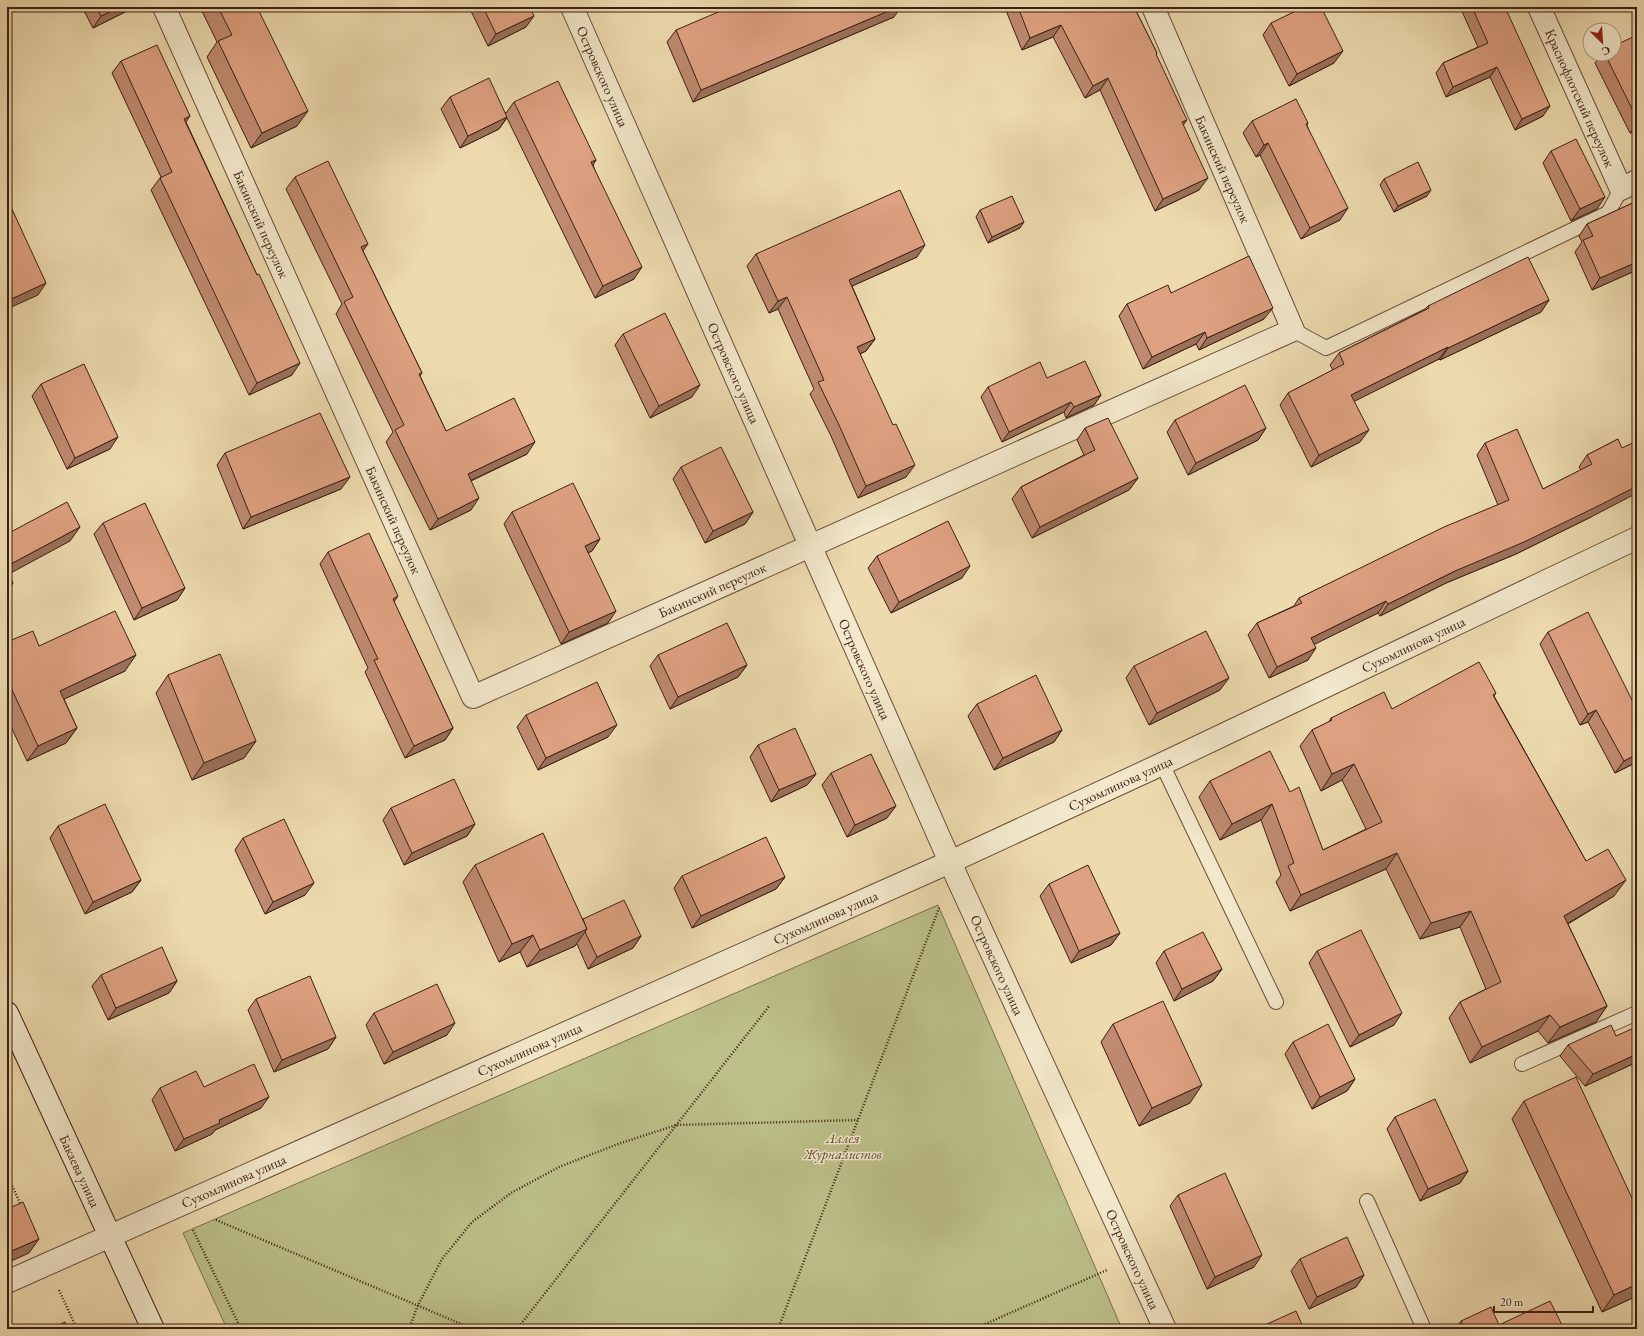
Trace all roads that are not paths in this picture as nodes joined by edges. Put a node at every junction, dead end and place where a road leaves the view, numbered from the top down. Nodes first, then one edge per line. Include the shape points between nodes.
1 (164, 7) edge
2 (572, 7) edge
3 (1153, 7) edge
4 (1539, 7) edge
5 (1629, 185) edge
6 (1294, 330) junction
7 (1637, 538) edge
8 (810, 547) junction
9 (1162, 764) junction
10 (952, 866) junction
11 (1276, 1002) dead end
12 (7, 1013) edge
13 (1637, 1013) edge
14 (1522, 1064) dead end
15 (1367, 1201) dead end
16 (109, 1236) junction
17 (7, 1282) edge
18 (153, 1329) edge
19 (1165, 1329) edge
20 (1424, 1329) edge

1 - 8 street, Бакинский переулок via 473,697
2 - 8 street, Островского улица
3 - 6 street, Бакинский переулок
4 - 5 street, Краснофлотский переулок
5 - 6 lane via 1608,213 1326,348
6 - 8 street
7 - 9 street, Сухомлинова улица
8 - 10 street, Островского улица
9 - 10 street, Сухомлинова улица
9 - 11 lane
10 - 16 street, Сухомлинова улица
10 - 19 street, Островского улица
12 - 16 street, Бакаева улица
13 - 14 lane
15 - 20 lane
16 - 17 street, Сухомлинова улица
16 - 18 street, Бакаева улица

